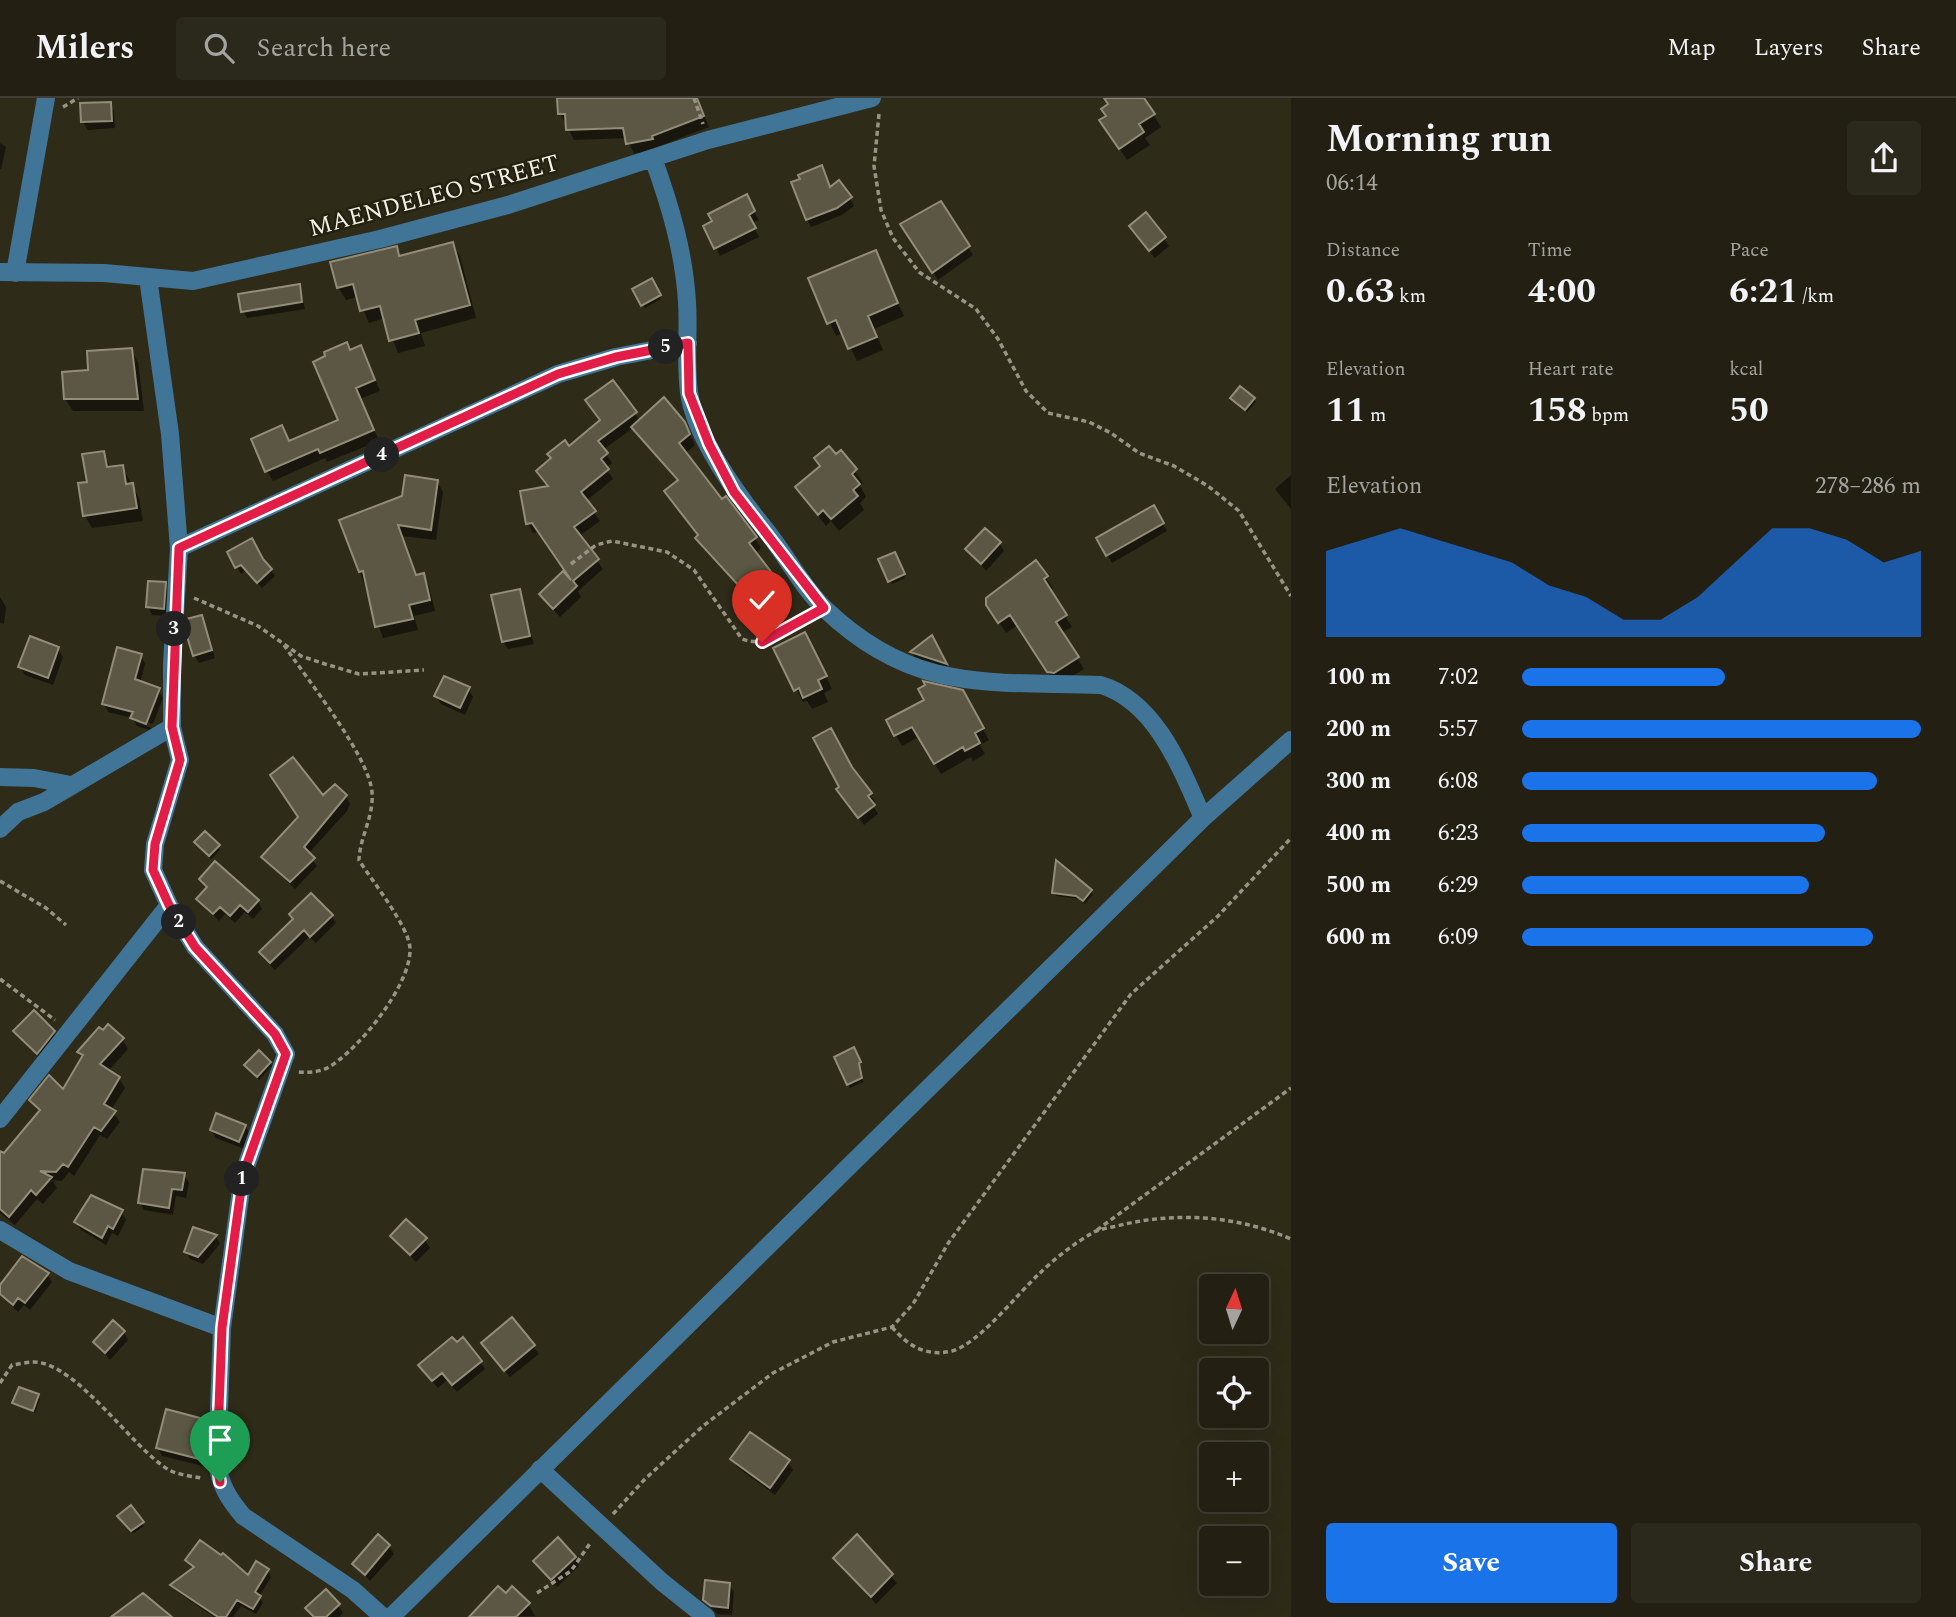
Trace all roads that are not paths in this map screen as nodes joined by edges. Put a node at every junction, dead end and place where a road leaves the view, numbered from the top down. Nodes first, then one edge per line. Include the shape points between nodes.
1 (46, 98) edge
2 (876, 105) edge
3 (653, 158) junction
4 (8, 272) edge
5 (148, 278) junction
6 (688, 343) junction
7 (179, 548) junction
8 (172, 727) junction
9 (1291, 740) edge
10 (0, 777) edge
11 (71, 785) junction
12 (1203, 818) junction
13 (0, 829) edge
14 (169, 905) junction
15 (0, 1119) edge
16 (0, 1230) edge
17 (222, 1328) junction
18 (540, 1469) junction
19 (383, 1617) edge
20 (391, 1617) edge
21 (706, 1617) edge

1 - 4 street
2 - 3 street, MAENDELEO STREET via 708,139
3 - 5 street, MAENDELEO STREET via 508,205 380,239 193,281
3 - 6 street via 683,261
4 - 5 street, MAENDELEO STREET
5 - 7 street via 170,434
6 - 7 street via 558,374
6 - 12 street via 689,393 709,444 734,492 824,608 873,648 910,668 971,683 1101,685 1120,691 1136,702 1178,761
7 - 8 street
8 - 11 street
8 - 14 street via 180,760 155,844 153,870
9 - 12 street
10 - 11 street
11 - 13 street via 18,813
12 - 18 street
14 - 15 street
14 - 17 street via 195,947 283,1043 286,1054 243,1175
16 - 17 street via 69,1270
17 - 19 street via 217,1462 230,1501 243,1516 353,1590
18 - 20 street
18 - 21 street

